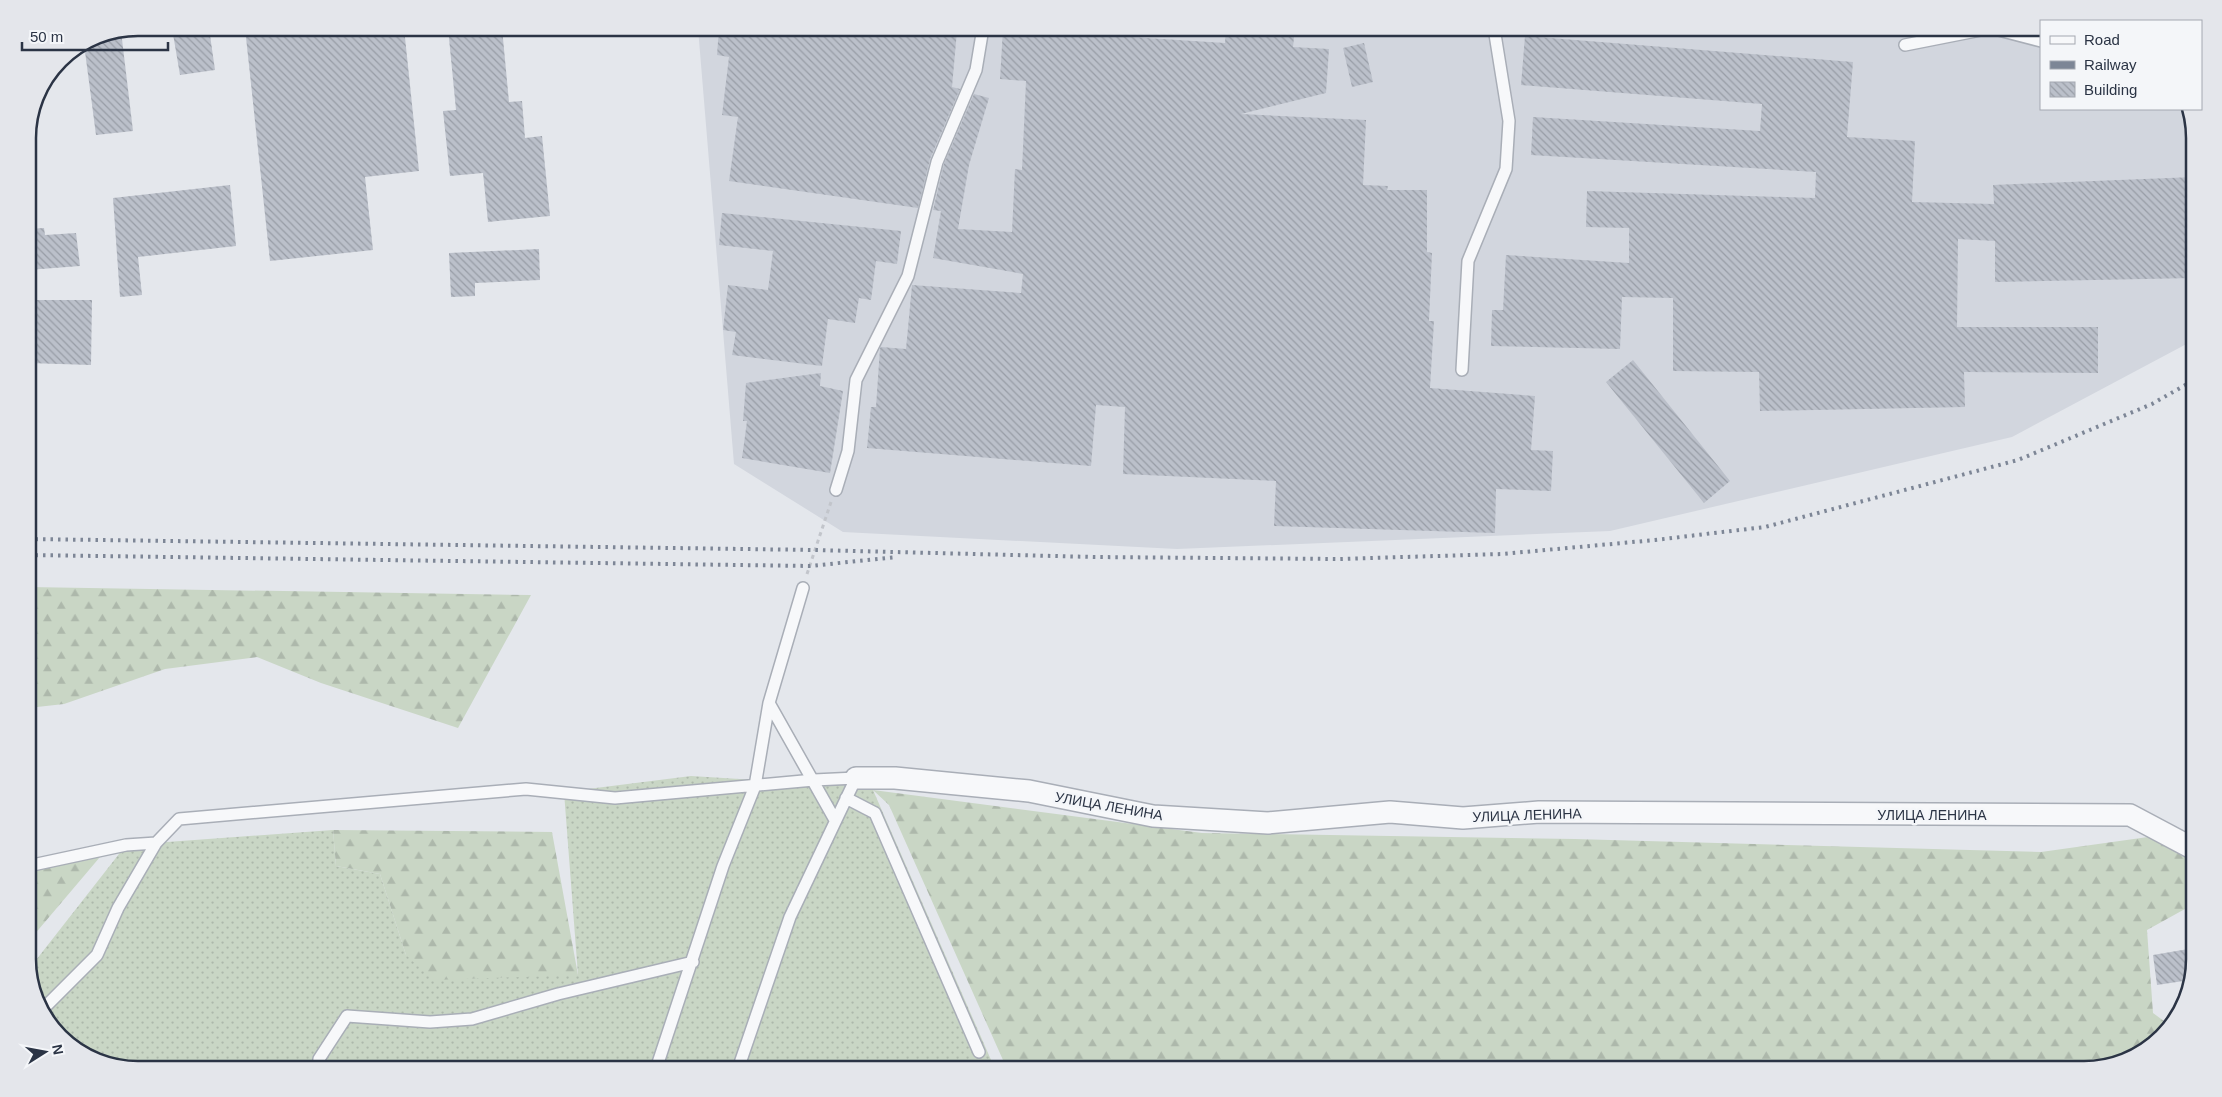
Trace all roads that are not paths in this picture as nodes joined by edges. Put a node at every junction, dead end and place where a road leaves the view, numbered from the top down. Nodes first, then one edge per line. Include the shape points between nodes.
1 (982, 36) edge
2 (1495, 36) edge
3 (1951, 36) edge
4 (2022, 36) edge
5 (2040, 41) edge
6 (1905, 45) dead end
7 (1462, 370) dead end
8 (836, 490) road end
9 (802, 588) road end
10 (769, 703) junction
11 (856, 778) junction
12 (814, 780) junction
13 (755, 786) junction
14 (846, 798) junction
15 (835, 820) junction
16 (156, 843) junction
17 (2186, 845) edge
18 (36, 864) edge
19 (693, 962) junction
20 (47, 1004) edge
21 (979, 1052) dead end
22 (319, 1061) edge
23 (659, 1061) edge
24 (741, 1061) edge

1 - 8 lane via 976,70 937,162 908,276 856,380 848,451
2 - 7 lane via 1509,121 1506,169 1468,262
3 - 6 lane
4 - 5 lane
9 - 10 lane
10 - 12 lane
10 - 13 lane
11 - 12 lane
11 - 14 lane
11 - 17 street, УЛИЦА ЛЕНИНА via 895,778 1029,791 1153,816 1268,823 1390,812 1463,818 1539,812 2130,815
12 - 13 lane
12 - 15 lane
13 - 16 lane via 615,798 526,789 179,819
13 - 19 lane via 723,866
14 - 15 lane
14 - 21 lane via 875,813
15 - 24 lane via 790,917
16 - 18 lane via 126,845
16 - 20 lane via 118,908 97,955
19 - 22 lane via 558,994 472,1019 430,1022 347,1016
19 - 23 lane

